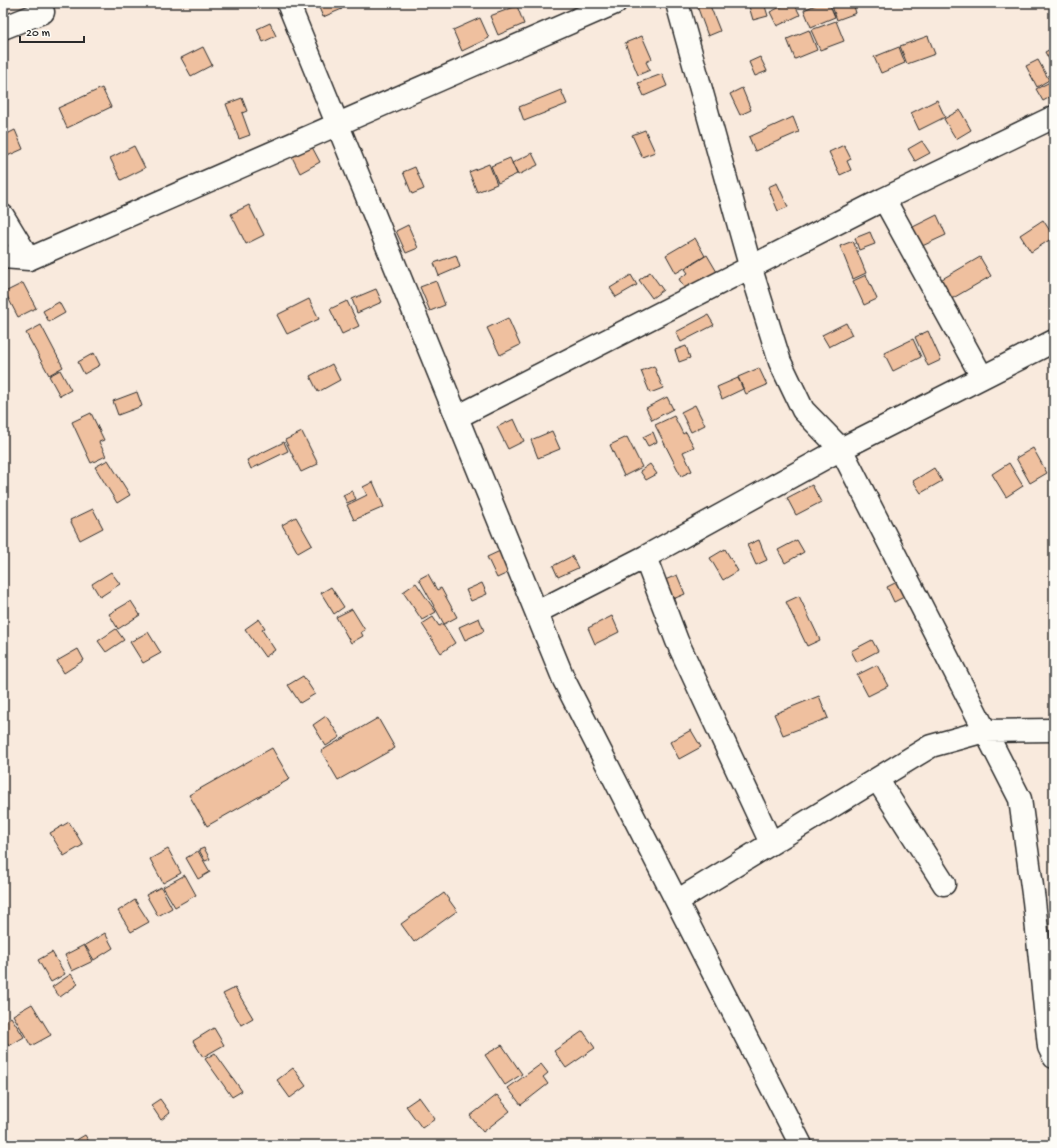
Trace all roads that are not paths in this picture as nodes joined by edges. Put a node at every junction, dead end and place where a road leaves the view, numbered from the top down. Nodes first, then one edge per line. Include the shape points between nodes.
1 (288, 3) edge
2 (614, 3) edge
3 (677, 3) edge
4 (43, 12) dead end
5 (3, 28) edge
6 (1054, 117) edge
7 (336, 124) junction
8 (884, 199) junction
9 (3, 216) edge
10 (3, 257) edge
11 (29, 259) junction
12 (751, 269) junction
13 (1054, 341) edge
14 (982, 377) junction
15 (457, 417) junction
16 (841, 449) junction
17 (645, 557) junction
18 (537, 612) junction
19 (1054, 730) edge
20 (985, 731) junction
21 (877, 779) junction
22 (771, 844) junction
23 (944, 884) dead end
24 (677, 901) junction
25 (1054, 1057) edge
26 (801, 1145) edge

1 - 7 street
2 - 7 street
3 - 12 street
4 - 5 street
6 - 8 street
7 - 11 street
7 - 15 street
8 - 12 street
8 - 14 street
9 - 11 street
10 - 11 street
12 - 15 street
12 - 16 street via 780,362 803,410
13 - 14 street
14 - 16 street
15 - 18 street
16 - 17 street
16 - 20 street
17 - 18 street
17 - 22 street via 677,641
18 - 24 street via 564,680
19 - 20 street
20 - 21 street via 931,746
20 - 25 street via 1020,799 1034,901 1049,1047
21 - 22 street
21 - 23 street
22 - 24 street
24 - 26 street

